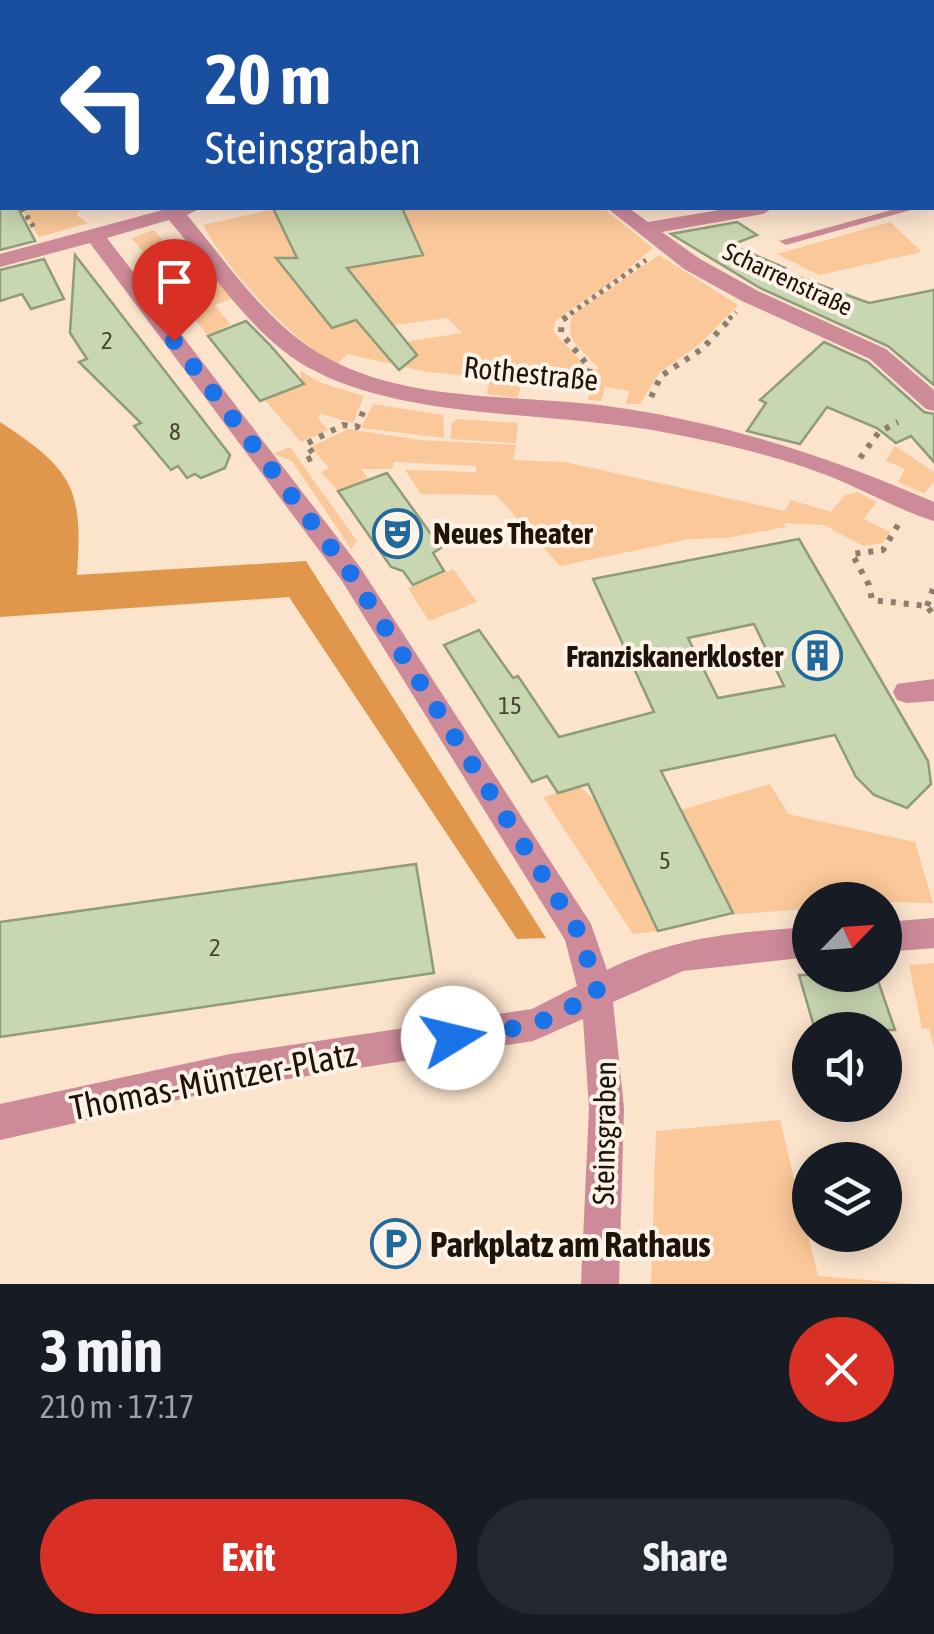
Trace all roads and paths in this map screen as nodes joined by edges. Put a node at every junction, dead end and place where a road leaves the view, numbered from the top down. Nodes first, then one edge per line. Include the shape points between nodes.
1 (619, 210) edge
2 (751, 210) edge
3 (904, 210) edge
4 (170, 212) edge
5 (642, 229) junction
6 (97, 238) junction
7 (786, 241) dead end
8 (654, 253) dead end
9 (0, 262) edge
10 (744, 303) dead end
11 (586, 393) dead end
12 (368, 402) dead end
13 (648, 402) dead end
14 (934, 403) edge
15 (898, 422) dead end
16 (307, 460) dead end
17 (854, 468) dead end
18 (934, 512) edge
19 (899, 524) dead end
20 (934, 586) edge
21 (927, 606) junction
22 (934, 616) edge
23 (934, 933) edge
24 (902, 935) edge
25 (792, 943) edge
26 (598, 994) junction
27 (0, 1122) edge
28 (602, 1236) junction
29 (504, 1242) dead end
30 (600, 1284) edge

1 - 5 street, Scharrenstraße
2 - 5 street
3 - 7 lane
4 - 6 street
4 - 18 street, Rothestraße via 273,328 338,373 420,394 666,424 800,457
5 - 14 street, Scharrenstraße via 750,296 878,354
6 - 9 street
6 - 26 street, Steinsgraben via 351,574 572,919
8 - 11 path via 562,320 561,333 590,368
10 - 13 path via 702,349 660,376
12 - 16 path via 357,427 343,424 306,444 315,456
15 - 17 path via 870,440
19 - 21 path via 883,550 852,554 872,600
20 - 21 path
21 - 22 path
23 - 24 street
25 - 26 street, Thomas-Müntzer-Platz via 704,950
26 - 27 street, Thomas-Müntzer-Platz via 534,1025 230,1072
26 - 28 street, Steinsgraben via 606,1050
28 - 29 path
28 - 30 street, Steinsgraben

